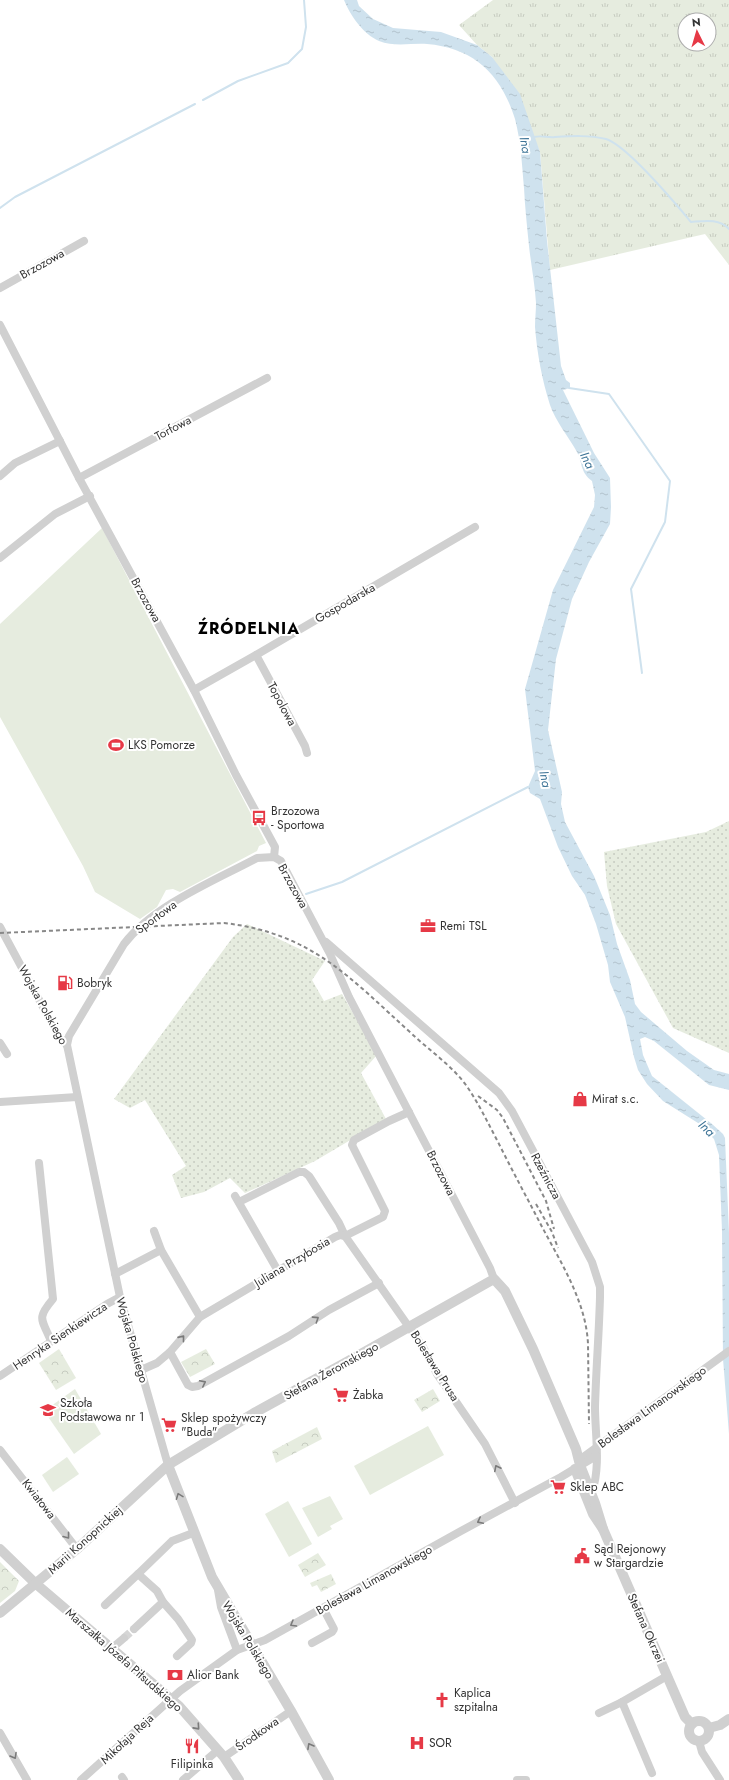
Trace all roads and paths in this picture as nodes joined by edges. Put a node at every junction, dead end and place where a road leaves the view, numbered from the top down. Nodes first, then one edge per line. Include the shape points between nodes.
1 (84, 241) dead end
2 (0, 288) edge
3 (0, 325) edge
4 (267, 378) dead end
5 (60, 441) junction
6 (0, 476) edge
7 (79, 478) junction
8 (90, 496) junction
9 (475, 527) dead end
10 (0, 558) edge
11 (256, 655) junction
12 (194, 690) junction
13 (307, 753) dead end
14 (274, 857) junction
15 (0, 928) edge
16 (322, 939) junction
17 (0, 1042) edge
18 (66, 1045) junction
19 (7, 1054) dead end
20 (77, 1097) junction
21 (0, 1102) edge
22 (409, 1112) junction
23 (38, 1163) dead end
24 (154, 1231) dead end
25 (345, 1236) junction
26 (161, 1250) junction
27 (278, 1271) junction
28 (115, 1274) junction
29 (494, 1279) junction
30 (379, 1283) junction
31 (120, 1297) junction
32 (200, 1317) junction
33 (410, 1326) junction
34 (52, 1341) junction
35 (729, 1351) edge
36 (170, 1352) junction
37 (141, 1370) junction
38 (0, 1376) edge
39 (0, 1450) edge
40 (596, 1452) junction
41 (168, 1465) junction
42 (577, 1467) junction
43 (592, 1492) junction
44 (515, 1502) junction
45 (602, 1529) junction
46 (193, 1533) junction
47 (0, 1549) edge
48 (77, 1549) junction
49 (138, 1574) junction
50 (36, 1584) junction
51 (218, 1589) junction
52 (164, 1602) junction
53 (105, 1605) dead end
54 (323, 1608) junction
55 (0, 1613) edge
56 (134, 1629) tunnel mouth
57 (124, 1638) tunnel mouth
58 (312, 1643) dead end
59 (251, 1645) junction
60 (111, 1649) junction
61 (237, 1650) junction
62 (177, 1656) dead end
63 (667, 1676) junction
64 (171, 1699) junction
65 (622, 1702) junction
66 (291, 1711) junction
67 (599, 1713) dead end
68 (729, 1719) edge
69 (692, 1724) junction
70 (709, 1728) junction
71 (0, 1733) edge
72 (699, 1741) junction
73 (221, 1754) junction
74 (652, 1773) dead end
75 (86, 1778) edge
76 (27, 1780) edge
77 (184, 1780) edge
78 (239, 1780) edge
79 (329, 1780) edge
80 (517, 1780) edge
81 (526, 1780) edge
82 (720, 1780) edge

1 - 2 street, Brzozowa
3 - 5 street, Brzozowa
4 - 7 street, Torfowa
5 - 6 street via 15,463
5 - 7 street, Brzozowa
7 - 8 street, Brzozowa
8 - 10 street via 55,514
8 - 12 street, Brzozowa
9 - 11 street, Gospodarska
11 - 12 street, Gospodarska
11 - 13 street, Topolowa
12 - 14 street, Brzozowa via 275,847
14 - 16 street, Brzozowa via 281,861
14 - 18 street, Sportowa via 257,858 158,912 132,934 69,1036
15 - 18 street, Wojska Polskiego via 58,1035
16 - 22 street, Brzozowa
16 - 40 street, Rzeźnicza via 499,1094 516,1118 592,1262 600,1287 595,1407
17 - 19 street
18 - 20 street, Wojska Polskiego
20 - 21 street
20 - 28 street, Wojska Polskiego
22 - 25 street, Juliana Przybosia via 354,1140 352,1145 385,1212 383,1217
22 - 29 street, Brzozowa
23 - 34 street via 53,1299 43,1310 42,1318
24 - 26 street
25 - 27 street, Juliana Przybosia via 335,1237
25 - 27 street, Bolesława Prusa via 309,1176 304,1172 237,1199
25 - 30 street, Bolesława Prusa
26 - 28 street
26 - 32 street
27 - 32 street, Juliana Przybosia
28 - 31 street, Wojska Polskiego
29 - 33 street, Stefana Żeromskiego
29 - 42 street, Brzozowa via 504,1291 533,1349 576,1449
30 - 33 street, Bolesława Prusa
36 -> 30 street via 188,1384 192,1387 198,1386
31 - 34 street, Henryka Sienkiewicza
31 - 37 street, Wojska Polskiego
36 -> 32 street, Juliana Przybosia
33 - 41 street, Stefana Żeromskiego via 254,1413
44 -> 33 street, Bolesława Prusa via 485,1444 438,1374
34 - 38 street, Henryka Sienkiewicza
35 - 40 street, Bolesława Limanowskiego
36 - 37 street, Juliana Przybosia via 157,1363
37 - 41 street, Wojska Polskiego
39 -> 48 street, Kwiatowa
40 - 42 street, Bolesława Limanowskiego via 582,1458
40 - 43 street, Rzeźnicza
46 -> 41 street, Wojska Polskiego
41 - 48 street, Marii Konopnickiej
42 - 43 street, Stefana Okrzei
42 - 44 street, Bolesława Limanowskiego
42 - 45 street, Stefana Okrzei via 593,1514
43 - 45 street, Stefana Okrzei
44 -> 54 street, Bolesława Limanowskiego
45 - 63 street, Stefana Okrzei
46 - 49 street via 172,1541
46 - 51 street, Wojska Polskiego
47 - 50 street, Marszałka Józefa Piłsudskiego
48 - 50 street, Marii Konopnickiej
49 - 52 street via 157,1591
49 - 53 street
50 - 55 street, Marii Konopnickiej
50 - 60 street, Marszałka Józefa Piłsudskiego
51 - 59 street, Wojska Polskiego
51 - 61 street via 221,1607
52 - 56 street
52 - 62 street via 192,1640
54 - 58 street via 334,1630
54 -> 59 street, Bolesława Limanowskiego
57 - 60 street
59 - 61 street, Bolesława Limanowskiego
59 - 66 street, Wojska Polskiego
60 - 64 street, Marszałka Józefa Piłsudskiego
61 - 64 street, Bolesława Limanowskiego
63 - 65 street
63 - 69 street, Stefana Okrzei via 685,1717
64 -> 73 street, Marszałka Józefa Piłsudskiego
64 - 75 street, Mikołaja Reja
65 - 67 street
65 - 74 street
66 - 73 street, Środkowa
79 -> 66 street, Wojska Polskiego
68 - 70 street
69 - 70 street via 702,1721
69 - 72 street via 691,1736
70 - 72 street via 708,1736
71 -> 76 street
72 - 82 street via 702,1752
73 - 77 street, Środkowa
73 - 78 street, Marszałka Józefa Piłsudskiego
80 - 81 street

